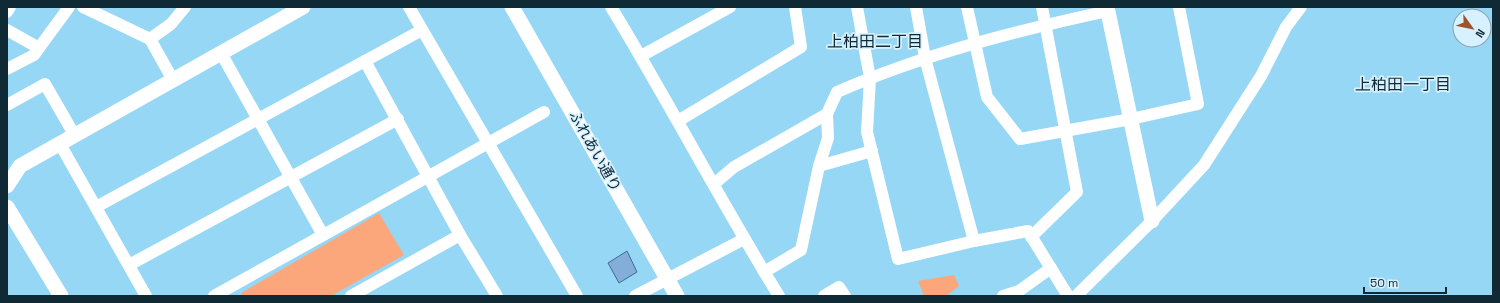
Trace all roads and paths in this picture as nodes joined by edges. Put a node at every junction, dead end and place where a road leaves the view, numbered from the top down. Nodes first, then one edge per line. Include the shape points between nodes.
1 (10, 7) edge
2 (69, 7) edge
3 (83, 7) edge
4 (185, 7) edge
5 (302, 7) edge
6 (409, 7) edge
7 (512, 7) edge
8 (611, 7) edge
9 (730, 7) edge
10 (795, 7) edge
11 (857, 7) edge
12 (916, 7) edge
13 (967, 7) edge
14 (1042, 7) edge
15 (1178, 7) edge
16 (1301, 7) edge
17 (1107, 9) edge
18 (7, 12) edge
19 (104, 12) edge
20 (1045, 24) junction
21 (7, 30) edge
22 (422, 30) junction
23 (150, 39) junction
24 (975, 44) junction
25 (39, 48) junction
26 (221, 53) junction
27 (642, 56) junction
28 (925, 58) junction
29 (365, 61) junction
30 (7, 69) edge
31 (870, 78) junction
32 (173, 80) junction
33 (7, 105) edge
34 (544, 112) dead end
35 (827, 114) junction
36 (258, 119) junction
37 (398, 119) junction
38 (1131, 119) junction
39 (678, 121) junction
40 (1066, 131) junction
41 (75, 136) junction
42 (488, 143) junction
43 (60, 144) junction
44 (872, 151) junction
45 (819, 166) junction
46 (290, 177) junction
47 (428, 177) junction
48 (714, 184) junction
49 (7, 186) edge
50 (96, 206) junction
51 (7, 207) edge
52 (1152, 221) junction
53 (323, 235) junction
54 (460, 235) junction
55 (1031, 237) junction
56 (744, 239) junction
57 (974, 241) junction
58 (129, 265) junction
59 (1051, 268) junction
60 (764, 272) junction
61 (666, 279) junction
62 (492, 294) edge
63 (61, 296) edge
64 (146, 296) edge
65 (214, 296) edge
66 (351, 296) edge
67 (577, 296) edge
68 (635, 296) edge
69 (677, 296) edge
70 (779, 296) edge
71 (824, 296) edge
72 (845, 296) edge
73 (1003, 296) edge
74 (1068, 296) edge
75 (1076, 296) edge

1 - 18 street
2 - 25 street
3 - 19 street
4 - 23 street via 171,24
5 - 26 street
6 - 22 street
7 - 61 street, ふれあい通り via 566,98
8 - 27 street
9 - 27 street
10 - 39 street via 801,47
11 - 31 street
12 - 28 street
13 - 24 street
14 - 20 street
15 - 38 street via 1198,104
16 - 52 street via 1286,28 1262,76 1204,165
17 - 20 street
17 - 38 street
19 - 23 street
20 - 24 street
20 - 40 street
21 - 25 street
22 - 29 street
22 - 42 street
23 - 32 street
24 - 28 street
24 - 40 street via 987,97 1020,139
25 - 30 street via 34,55
26 - 32 street
26 - 36 street
27 - 39 street
28 - 31 street
28 - 57 street
29 - 36 street
29 - 37 street
31 - 35 street via 837,92
31 - 44 street via 867,132
32 - 41 street
33 - 41 street via 45,84
34 - 42 street
35 - 45 street via 828,138
35 - 48 street via 734,167
36 - 46 street
36 - 50 street
37 - 46 street
37 - 47 street
38 - 40 street
38 - 52 street
39 - 48 street
40 - 55 street via 1077,192
41 - 43 street
42 - 47 street
42 - 67 street
43 - 49 street via 20,166
43 - 50 street
44 - 45 street
44 - 57 street via 898,259
45 - 60 street via 801,250
46 - 53 street
46 - 58 street
47 - 53 street
47 - 54 street
48 - 56 street
50 - 58 street
51 - 63 street
52 - 75 street
53 - 65 street
54 - 62 street
54 - 66 street
55 - 57 street via 1028,231
55 - 59 street
56 - 60 street
56 - 61 street
58 - 64 street
59 - 73 street via 1019,291
59 - 74 street
60 - 70 street
61 - 68 street
61 - 69 street, ふれあい通り
71 - 72 street via 839,287

